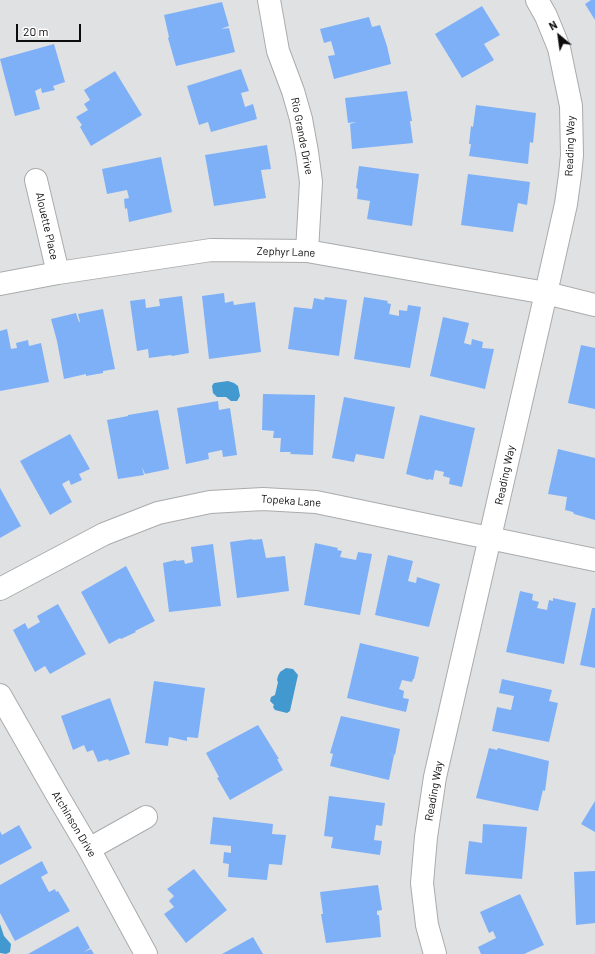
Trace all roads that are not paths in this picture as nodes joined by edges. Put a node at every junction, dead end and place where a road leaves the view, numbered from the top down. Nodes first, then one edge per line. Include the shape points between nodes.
1 (269, 0) edge
2 (537, 0) edge
3 (36, 180) dead end
4 (307, 251) junction
5 (58, 273) junction
6 (0, 284) edge
7 (546, 293) junction
8 (595, 305) edge
9 (490, 537) junction
10 (595, 560) edge
11 (0, 589) edge
12 (0, 695) edge
13 (146, 817) dead end
14 (89, 849) junction
15 (146, 954) edge
16 (435, 954) edge

1 - 4 street, Rio Grande Drive via 278,51 293,91 307,152 311,182
2 - 7 street, Reading Way via 559,48 571,106 570,175
3 - 5 street, Alouette Place
4 - 5 street, Zephyr Lane via 211,250
4 - 7 street, Zephyr Lane
5 - 6 street, Zephyr Lane
7 - 8 street, Zephyr Lane
7 - 9 street, Reading Way
9 - 10 street, Topeka Lane
9 - 11 street, Topeka Lane via 316,502 263,499 210,502 158,513 104,534
9 - 16 street, Reading Way via 435,777 426,837 422,883 427,925
12 - 14 street, Atchinson Drive
13 - 14 street
14 - 15 street, Atchinson Drive

